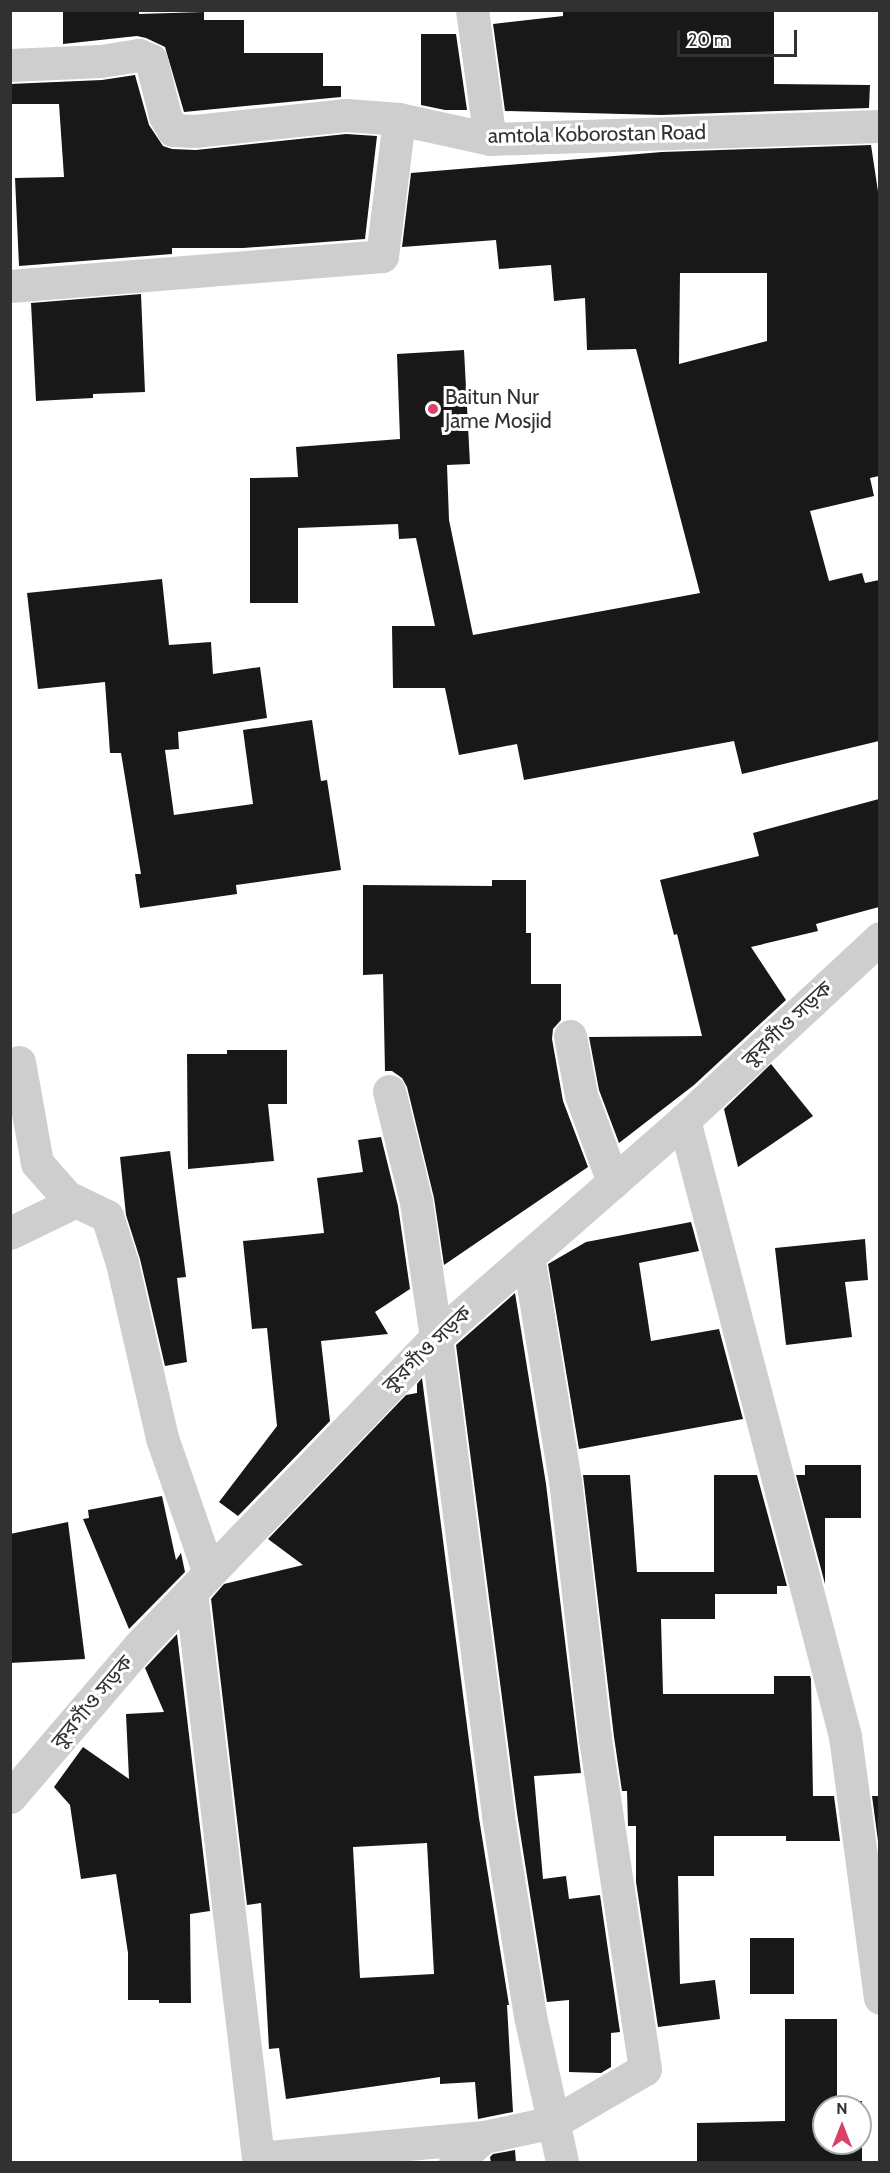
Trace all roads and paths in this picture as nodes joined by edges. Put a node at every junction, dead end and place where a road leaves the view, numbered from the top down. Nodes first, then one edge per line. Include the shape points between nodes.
1 (472, 10) edge
2 (10, 65) edge
3 (399, 119) junction
4 (879, 126) edge
5 (490, 139) junction
6 (10, 286) edge
7 (879, 938) edge
8 (570, 1036) dead end
9 (19, 1062) dead end
10 (390, 1091) dead end
11 (684, 1120) junction
12 (613, 1182) junction
13 (76, 1201) junction
14 (10, 1233) edge
15 (528, 1256) junction
16 (436, 1336) junction
17 (200, 1583) junction
18 (10, 1797) edge
19 (879, 1998) edge
20 (554, 2122) junction
21 (484, 2137) junction
22 (456, 2163) edge
23 (562, 2163) edge

1 - 5 street
2 - 3 street, amtola Koborostan Road via 101,61 139,55 151,60 172,130 346,115
3 - 5 street, amtola Koborostan Road
3 - 6 street via 382,256
4 - 5 street, amtola Koborostan Road
7 - 11 street, কুরগাঁও সড়ক
8 - 12 street via 581,1095
9 - 13 street via 37,1163 67,1197
10 - 16 street via 416,1202
11 - 12 street, কুরগাঁও সড়ক
11 - 19 street via 845,1736
12 - 15 street, কুরগাঁও সড়ক
13 - 14 street
13 - 17 street via 108,1216
15 - 16 street, কুরগাঁও সড়ক
15 - 20 street via 565,1481 595,1739 645,2069
16 - 17 street, কুরগাঁও সড়ক
16 - 20 street via 498,1816 531,2016
17 - 18 street, কুরগাঁও সড়ক via 140,1645
17 - 21 street via 258,2158
20 - 21 street
20 - 23 street
21 - 22 street

